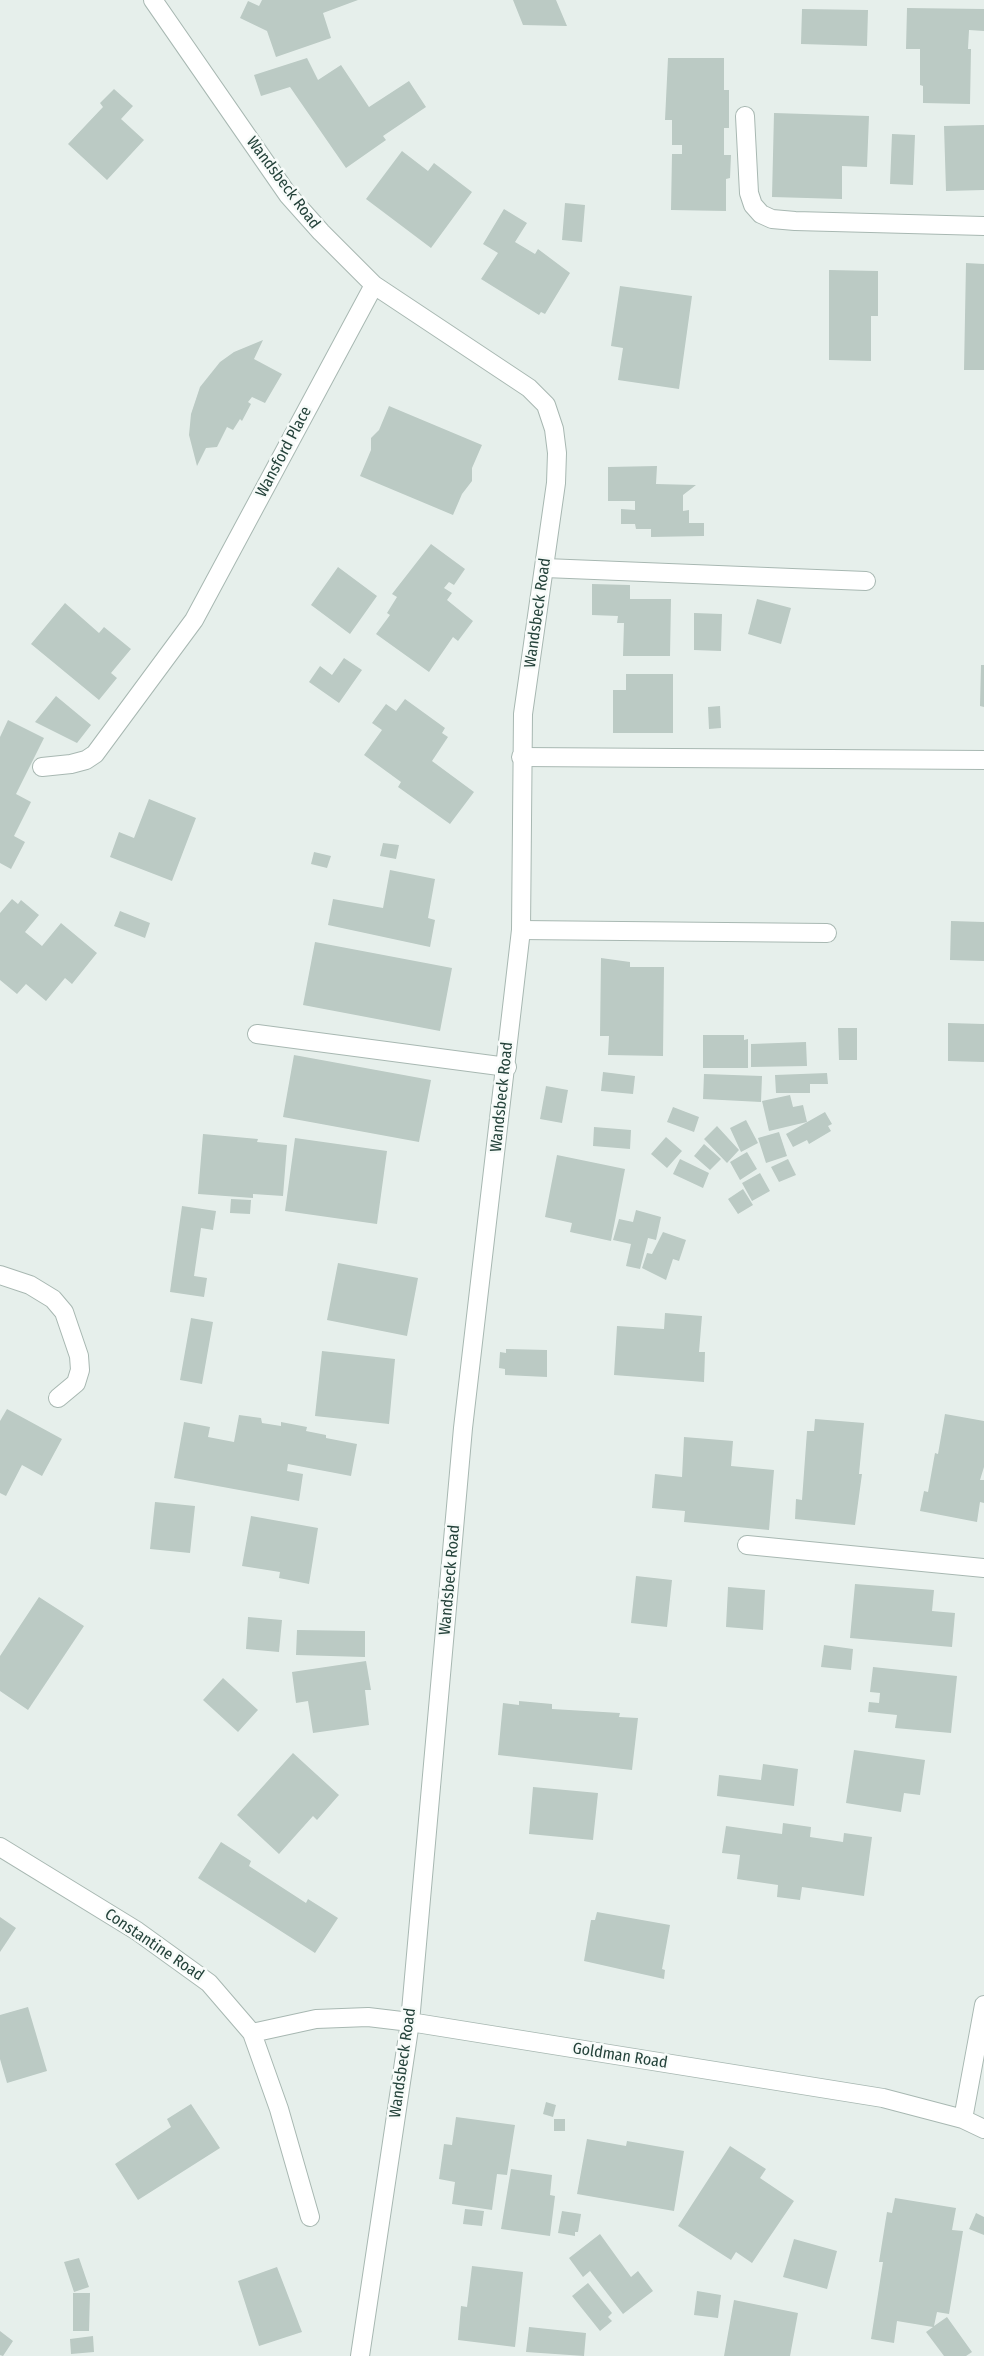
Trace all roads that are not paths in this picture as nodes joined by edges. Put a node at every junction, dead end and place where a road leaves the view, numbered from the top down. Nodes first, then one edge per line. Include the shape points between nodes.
1 (153, 0) edge
2 (745, 116) dead end
3 (984, 226) edge
4 (374, 285) junction
5 (545, 568) junction
6 (866, 581) dead end
7 (521, 757) junction
8 (984, 760) edge
9 (42, 767) dead end
10 (521, 930) junction
11 (827, 933) dead end
12 (257, 1034) dead end
13 (507, 1067) junction
14 (0, 1275) edge
15 (58, 1398) dead end
16 (747, 1545) dead end
17 (984, 1568) edge
18 (0, 1847) edge
19 (984, 2005) edge
20 (410, 2022) junction
21 (252, 2033) junction
22 (963, 2119) junction
23 (984, 2129) edge
24 (310, 2217) dead end
25 (360, 2356) edge

1 - 4 street, Wandsbeck Road via 288,195
2 - 3 street via 749,193 761,214 795,221
4 - 5 street, Wandsbeck Road via 529,388 546,405 554,429 556,463
4 - 9 street, Wansford Place via 194,620 95,754 71,764
5 - 6 street
5 - 7 street, Wandsbeck Road via 523,714
7 - 8 street
7 - 10 street, Wandsbeck Road
10 - 11 street
10 - 13 street, Wandsbeck Road
12 - 13 street
13 - 20 street, Wandsbeck Road via 463,1428
14 - 15 street via 30,1285 53,1299 64,1312 80,1370 76,1383
16 - 17 street
18 - 21 street, Constantine Road via 136,1931 209,1983
19 - 22 street
20 - 21 street, Goldman Road via 368,2017 316,2019
20 - 22 street, Goldman Road via 883,2097
20 - 25 street, Wandsbeck Road
21 - 24 street, Constantine Road
22 - 23 street, Goldman Road

